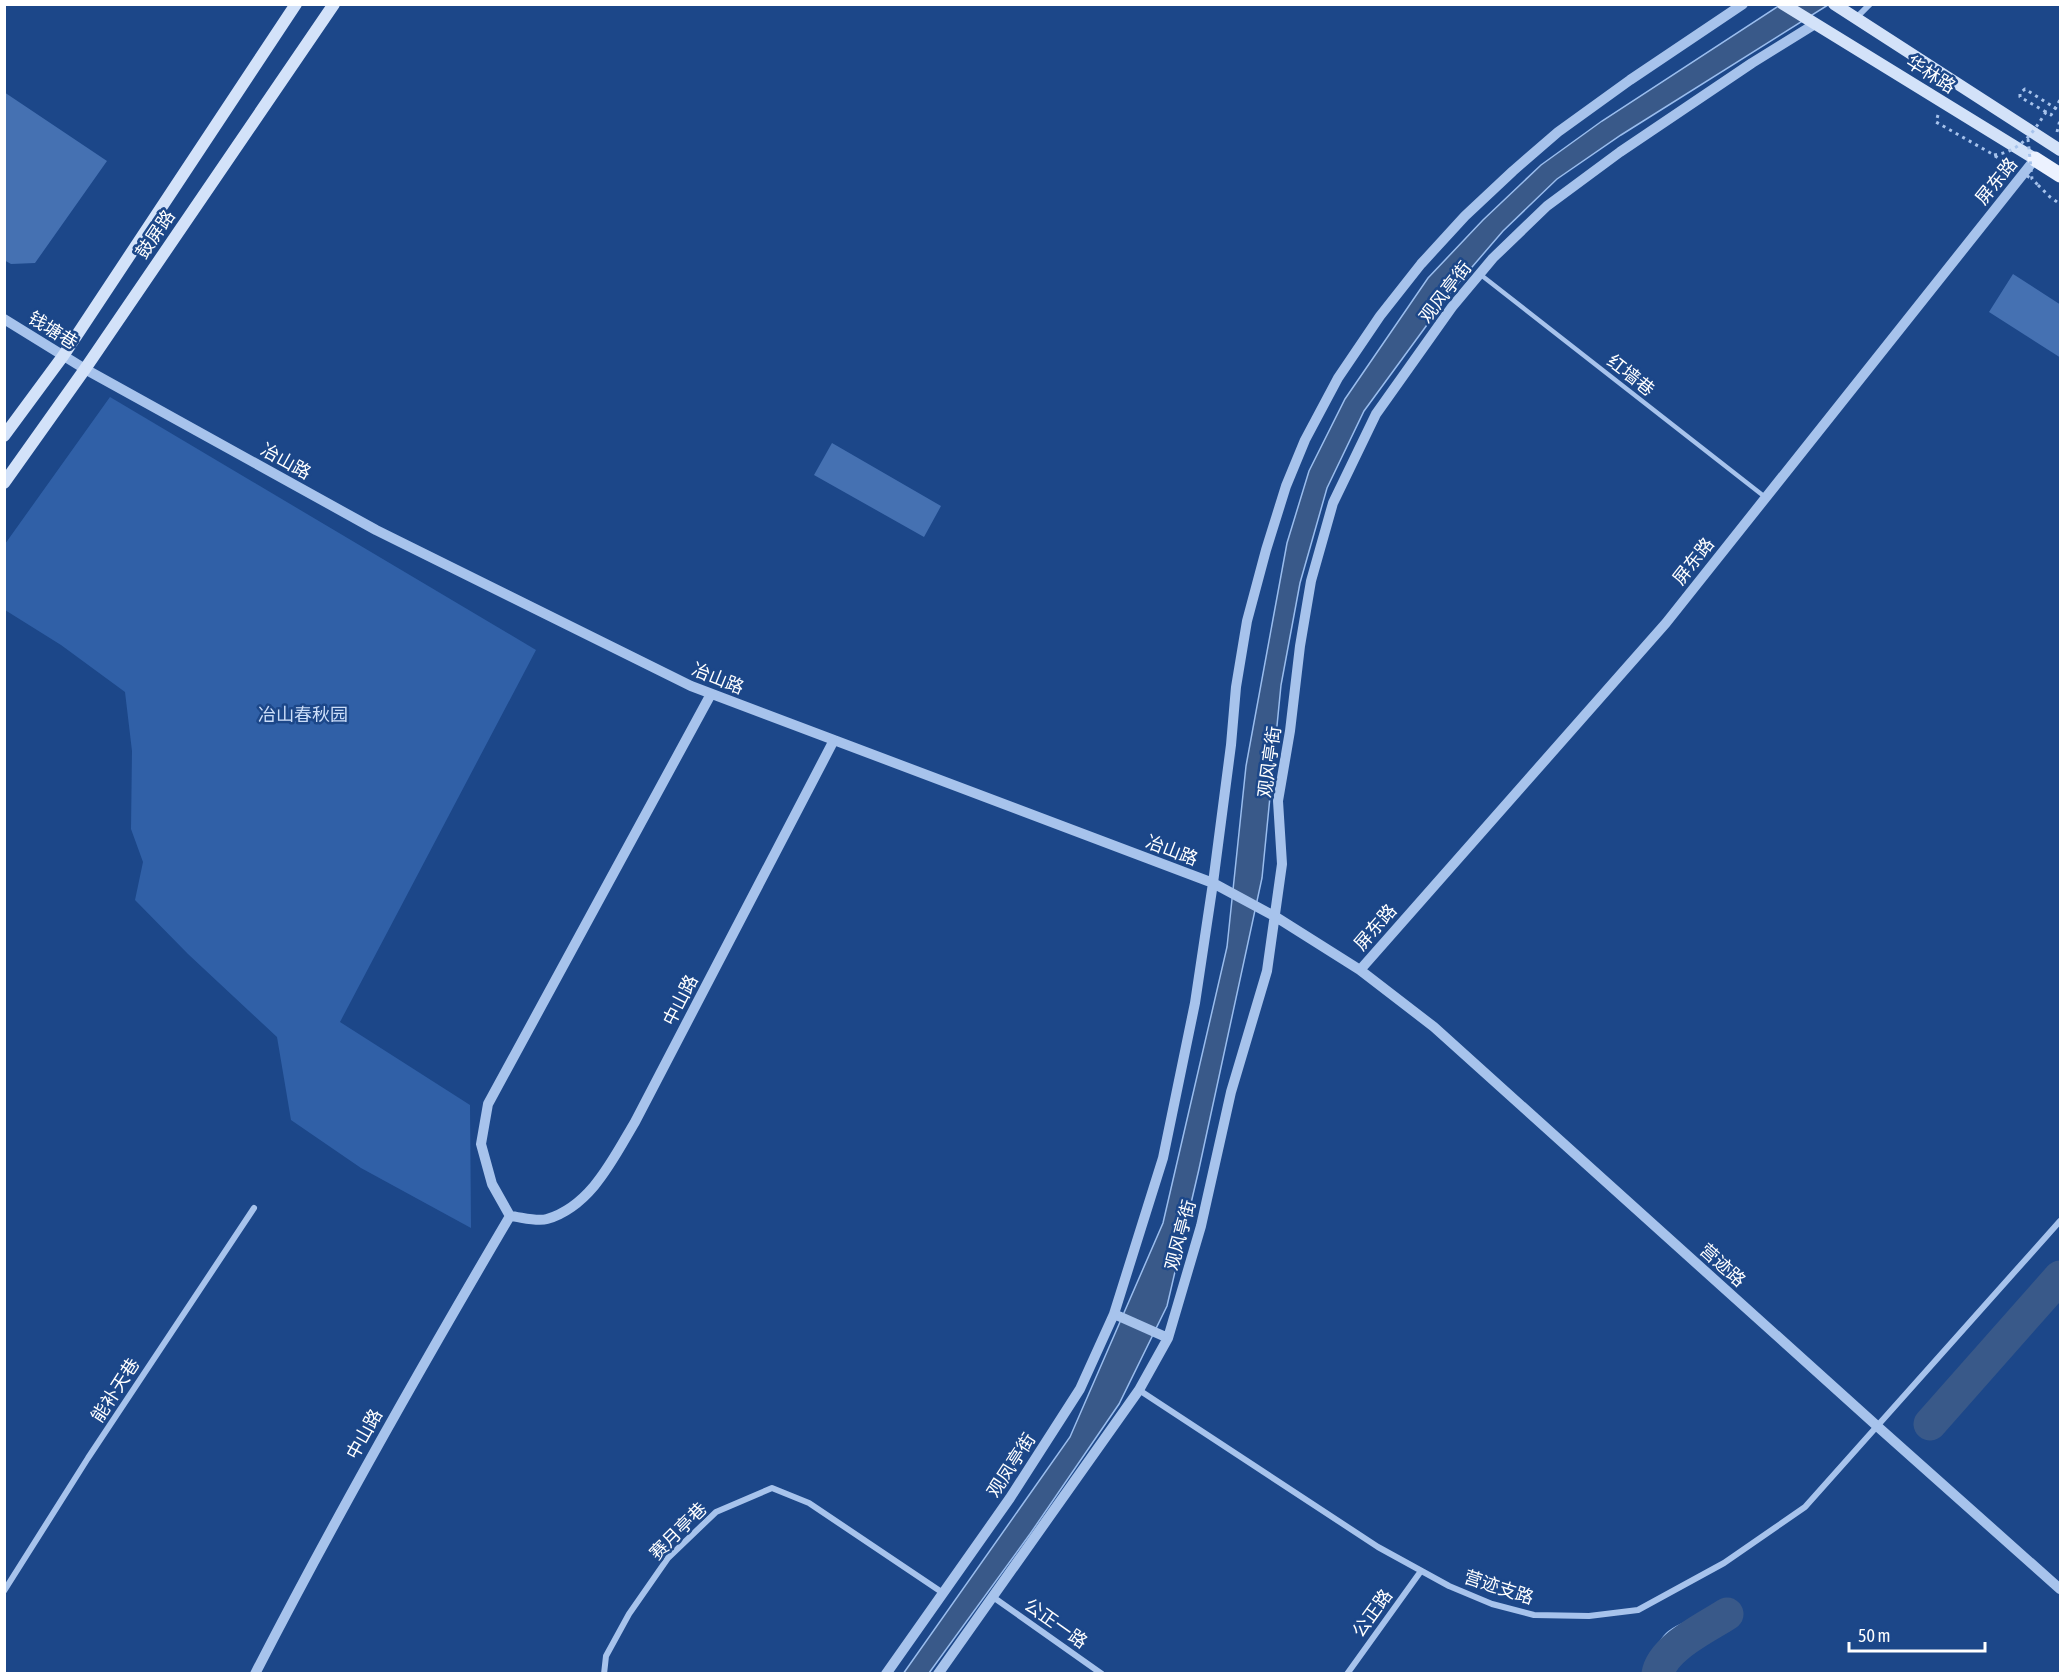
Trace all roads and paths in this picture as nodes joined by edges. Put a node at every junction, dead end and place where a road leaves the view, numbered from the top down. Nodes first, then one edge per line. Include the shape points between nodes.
1 (296, 4) edge
2 (334, 4) edge
3 (1743, 4) edge
4 (1783, 4) edge
5 (1870, 4) edge
6 (1835, 5) edge
7 (1856, 18) junction
8 (1815, 24) junction
9 (2061, 100) edge
10 (2061, 111) edge
11 (2046, 112) junction
12 (1936, 122) dead end
13 (2028, 140) junction
14 (2061, 150) edge
15 (1994, 155) junction
16 (2035, 159) junction
17 (2061, 175) edge
18 (2032, 179) junction
19 (2061, 204) edge
20 (1479, 274) junction
21 (4, 319) edge
22 (63, 356) junction
23 (85, 369) junction
24 (4, 436) edge
25 (4, 483) edge
26 (1765, 497) junction
27 (711, 694) junction
28 (834, 740) junction
29 (1213, 884) junction
30 (1276, 917) junction
31 (1360, 970) junction
32 (254, 1208) dead end
33 (510, 1216) junction
34 (2061, 1221) edge
35 (1114, 1314) junction
36 (1168, 1338) junction
37 (1139, 1390) junction
38 (1877, 1426) junction
39 (1421, 1571) junction
40 (2061, 1589) edge
41 (4, 1591) edge
42 (943, 1593) junction
43 (993, 1597) junction
44 (255, 1674) edge
45 (604, 1674) edge
46 (886, 1674) edge
47 (939, 1674) edge
48 (1102, 1674) edge
49 (1347, 1674) edge

1 - 22 main road, 鼓屏路
2 - 23 main road, 鼓屏路
3 - 29 street, 观风亭街 via 1558,132 1513,171 1421,264 1338,378 1286,486 1247,621
4 - 8 main road, 华林路
5 - 7 street
6 - 7 main road, 华林路
7 - 14 main road, 华林路
8 - 16 main road, 华林路
8 - 20 street, 观风亭街 via 1620,152 1547,206
9 - 11 path, bridge via 2051,115
10 - 11 path via 2025,89 2020,93 2020,97
11 - 13 path, bridge
12 - 15 path
13 - 15 path, bridge
13 - 18 path, bridge
15 - 18 path, bridge
16 - 17 main road, 华林路
16 - 26 street, 屏东路
18 - 19 path, bridge
20 - 26 lane, 红墙巷
20 - 30 street, 观风亭街 via 1376,414 1333,503 1311,581 1278,801 1282,864
21 - 22 street, 钱塘巷
22 - 23 street, 钱塘巷
22 - 24 main road, 鼓屏路
23 - 25 main road, 鼓屏路
23 - 27 street, 冶山路 via 376,530
26 - 31 street, 屏东路 via 1666,623
27 - 28 street, 冶山路
27 - 33 street via 488,1104 481,1144 492,1184
28 - 29 street, 冶山路
28 - 33 street, 中山路 via 635,1122 602,1176 575,1206 545,1220
29 - 30 street, 冶山路
29 - 35 street, 观风亭街 via 1195,1003 1163,1158
30 - 31 street, 冶山路
30 - 36 street, 观风亭街 via 1267,970 1231,1092 1201,1226
31 - 38 street, 营迹路 via 1434,1027
32 - 41 street, 能补天巷
33 - 44 street, 中山路 via 394,1413
34 - 38 street, 营迹支路
35 - 36 street
35 - 42 street, 观凤亭街 via 1080,1389 1011,1498
36 - 37 street, 观风亭街
37 - 39 street, 营迹支路 via 1378,1547
37 - 43 street, 观风亭街
38 - 39 street, 营迹支路 via 1805,1508 1724,1563 1638,1610 1589,1616 1534,1615 1492,1604
38 - 40 street, 营迹路
39 - 49 street, 公正路
42 - 45 street, 赛月亭巷 via 809,1503 772,1488 716,1512 668,1558 628,1614 606,1656
42 - 46 street, 观凤亭街
43 - 47 street, 观风亭街
43 - 48 street, 公正一路

